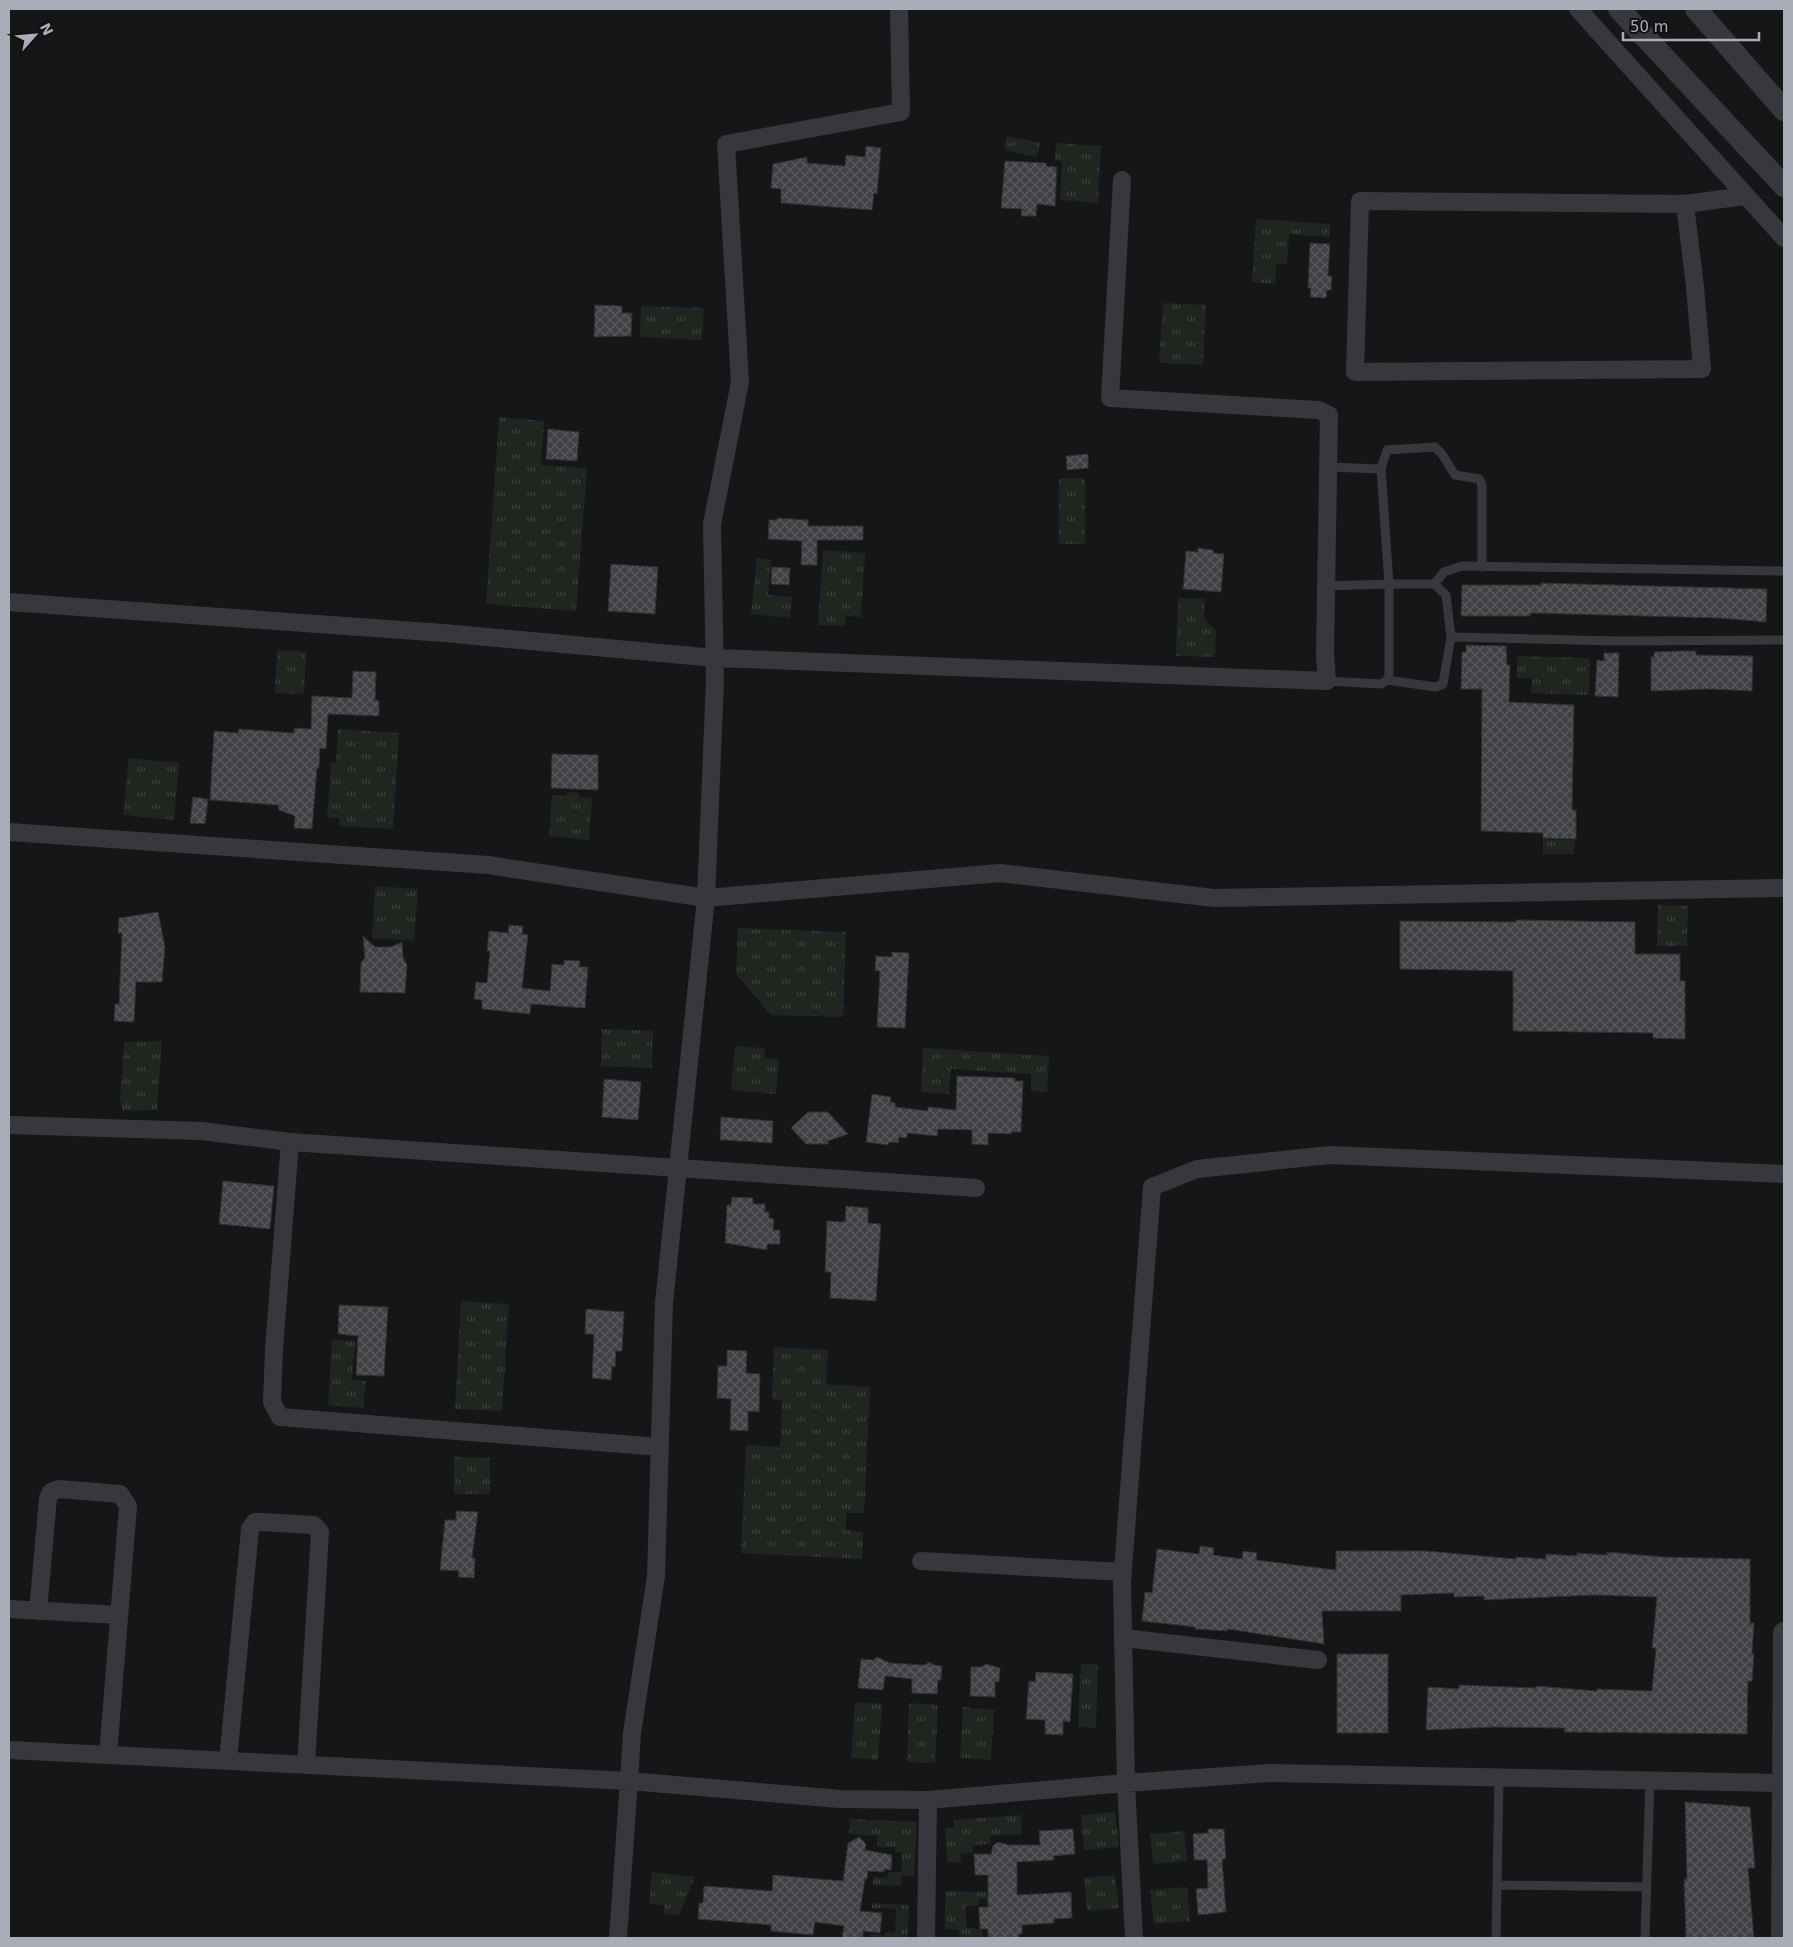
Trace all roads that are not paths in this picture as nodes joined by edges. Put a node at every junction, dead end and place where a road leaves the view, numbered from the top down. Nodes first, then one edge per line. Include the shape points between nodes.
1 (899, 9) edge
2 (1578, 9) edge
3 (1619, 9) edge
4 (1696, 9) edge
5 (1784, 110) edge
6 (1122, 180) dead end
7 (1784, 186) edge
8 (1745, 196) junction
9 (1684, 204) junction
10 (1784, 238) edge
11 (1328, 467) junction
12 (1381, 469) junction
13 (1482, 567) junction
14 (1784, 571) edge
15 (1390, 584) junction
16 (1434, 584) junction
17 (1326, 586) junction
18 (9, 602) edge
19 (1451, 637) junction
20 (1784, 640) edge
21 (715, 658) junction
22 (1387, 680) junction
23 (1327, 681) junction
24 (9, 832) edge
25 (1784, 888) edge
26 (706, 898) junction
27 (9, 1125) edge
28 (290, 1142) junction
29 (678, 1167) junction
30 (1784, 1174) edge
31 (976, 1188) dead end
32 (660, 1447) junction
33 (921, 1561) dead end
34 (1122, 1572) junction
35 (9, 1609) edge
36 (38, 1611) junction
37 (119, 1615) junction
38 (1784, 1633) edge
39 (1123, 1638) junction
40 (1318, 1660) dead end
41 (9, 1750) edge
42 (108, 1755) junction
43 (228, 1761) junction
44 (306, 1765) junction
45 (1499, 1777) junction
46 (1650, 1779) junction
47 (629, 1781) junction
48 (1126, 1783) junction
49 (1784, 1783) edge
50 (928, 1800) junction
51 (1497, 1885) junction
52 (1647, 1887) junction
53 (618, 1938) edge
54 (926, 1938) edge
55 (1134, 1938) edge
56 (1496, 1938) edge
57 (1645, 1938) edge
58 (1782, 1938) edge

1 - 21 street via 901,112 726,144 740,382 712,524
2 - 8 street
3 - 7 street
4 - 5 street
6 - 11 street via 1110,398 1318,410 1329,415
8 - 9 street
8 - 10 street
9 - 9 street via 1702,369 1355,372 1360,201
11 - 12 lane
11 - 17 street
12 - 13 lane via 1387,450 1435,447 1456,475 1479,479 1482,485
12 - 15 lane
13 - 14 lane
13 - 16 lane via 1462,566 1444,572
15 - 16 lane
15 - 17 lane
15 - 22 lane
16 - 19 lane via 1446,595
17 - 23 street
18 - 21 street via 444,633
19 - 20 lane via 1616,641
19 - 22 lane via 1443,684 1436,687
21 - 23 street
21 - 26 street
22 - 23 lane via 1381,684
24 - 26 street via 488,865
25 - 26 street via 1214,898 1000,872
26 - 29 street
27 - 28 street via 201,1131
28 - 29 street
28 - 32 street via 272,1402 280,1417
29 - 31 street
29 - 32 street via 664,1303
30 - 34 street via 1330,1154 1197,1169 1152,1187
32 - 47 street via 656,1576 632,1733
33 - 34 street
34 - 39 street
35 - 36 street
36 - 37 street
36 - 37 street via 48,1498 51,1492 59,1489 115,1493 125,1499 128,1506
37 - 42 street
38 - 49 street
39 - 40 street
39 - 48 street
41 - 42 street
42 - 43 street
43 - 44 street
43 - 44 street via 250,1530 255,1522 261,1522 314,1525 320,1532
44 - 47 street
45 - 46 street
45 - 48 street via 1270,1773
45 - 51 lane
46 - 49 street
46 - 52 lane
47 - 50 street via 840,1799
47 - 53 street
48 - 50 street
48 - 55 street
49 - 58 street
50 - 54 street
51 - 52 lane
51 - 56 lane
52 - 57 lane

